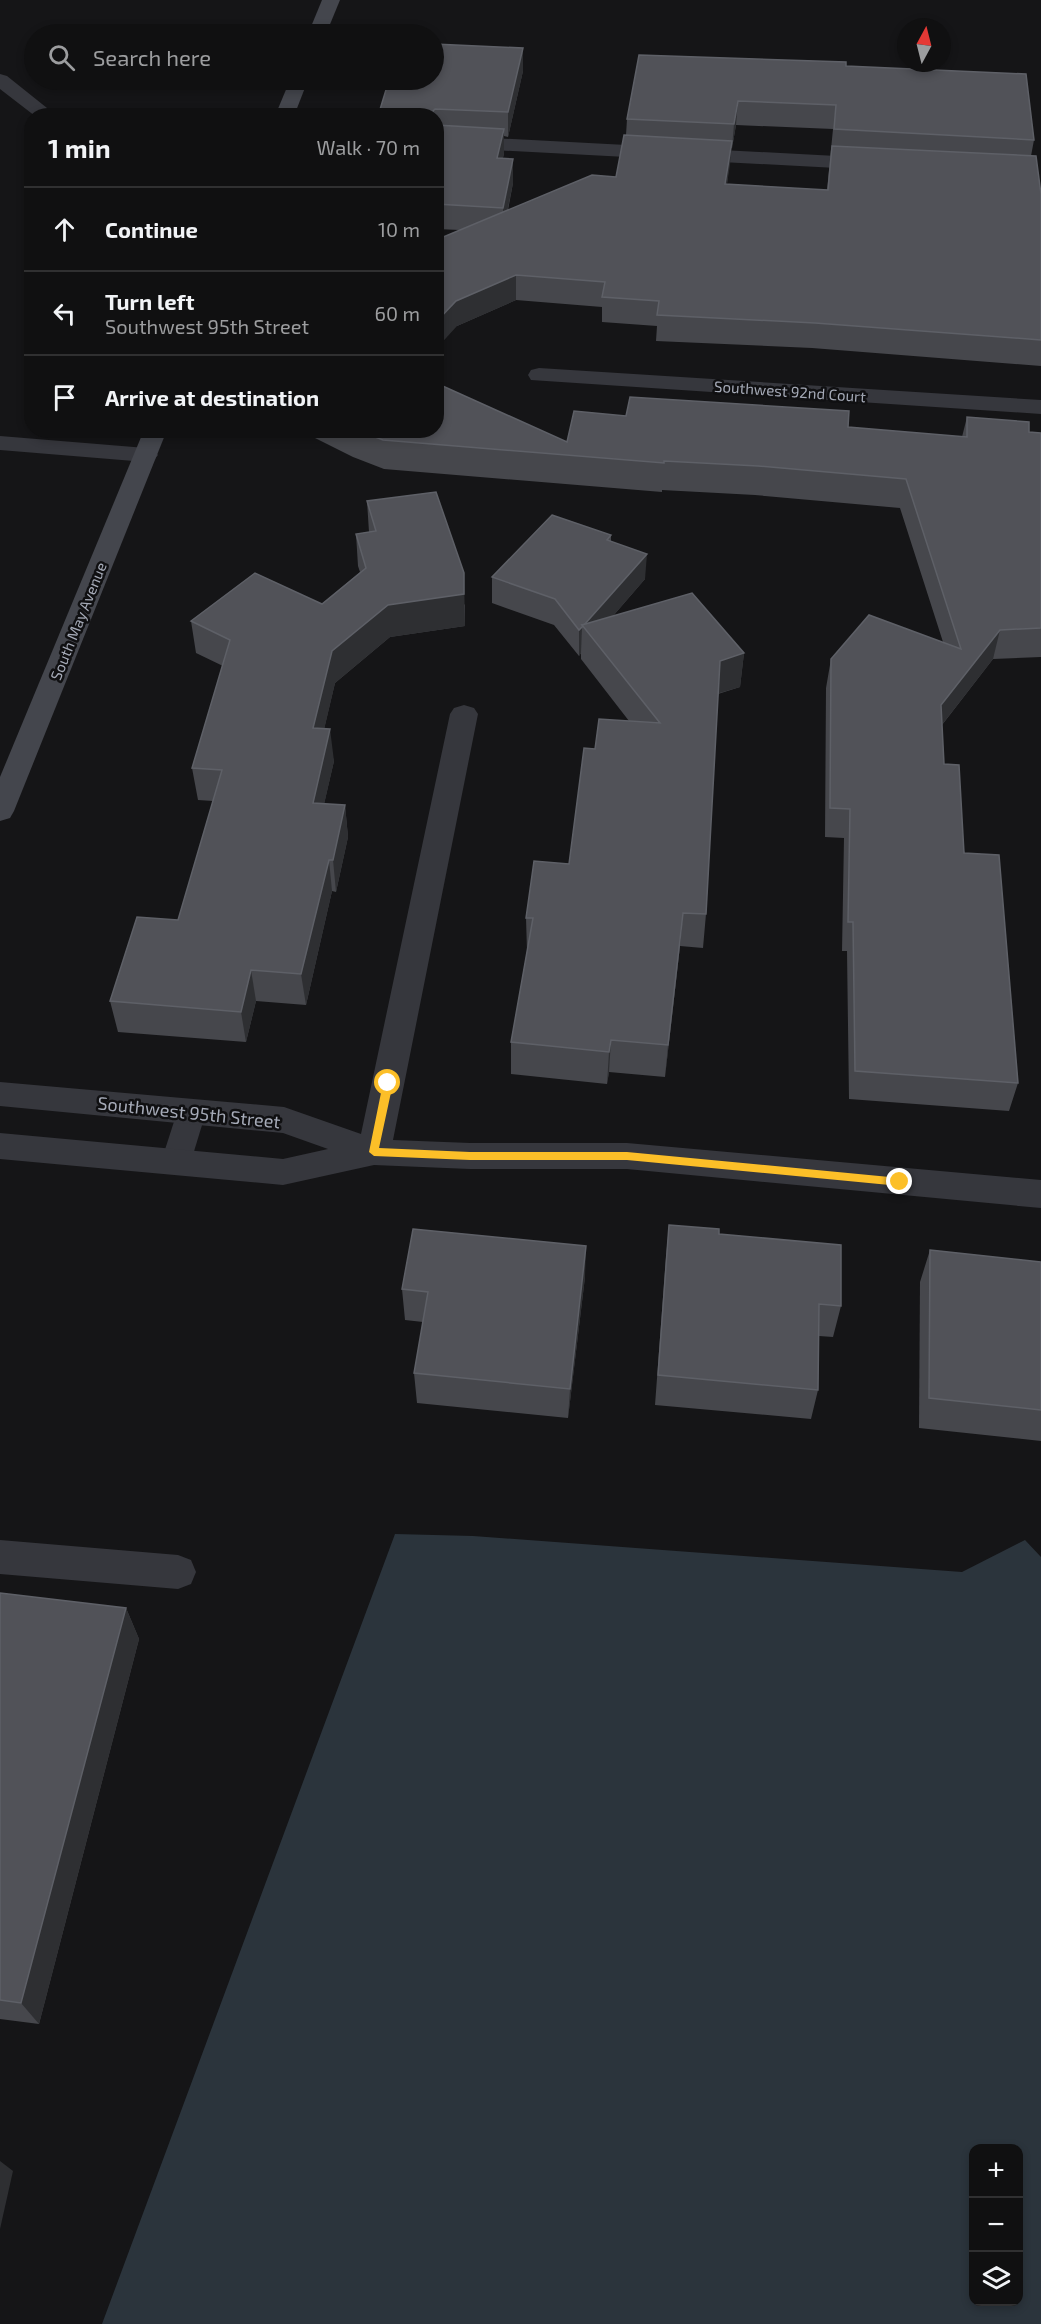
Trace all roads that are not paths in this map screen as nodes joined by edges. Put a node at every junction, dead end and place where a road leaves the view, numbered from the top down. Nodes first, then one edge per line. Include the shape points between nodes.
1 (331, 0) edge
2 (321, 24) edge
3 (0, 80) edge
4 (294, 90) edge
5 (37, 108) edge
6 (287, 108) edge
7 (444, 141) edge
8 (899, 166) edge
9 (539, 375) dead end
10 (1041, 407) edge
11 (153, 438) edge
12 (0, 443) edge
13 (146, 455) junction
14 (464, 714) dead end
15 (0, 811) edge
16 (0, 1094) edge
17 (191, 1112) junction
18 (0, 1146) edge
19 (374, 1152) junction
20 (177, 1162) junction
21 (1041, 1194) edge
22 (0, 1557) edge
23 (178, 1572) dead end

1 - 2 main road
3 - 5 street
4 - 6 main road
7 - 8 street
9 - 10 street, Southwest 92nd Court
11 - 13 main road, South May Avenue
12 - 13 street
13 - 15 main road, South May Avenue
14 - 19 street
16 - 17 street, Southwest 95th Street
17 - 19 street, Southwest 95th Street via 284,1120
17 - 20 lane
18 - 20 street, Southwest 95th Street
19 - 20 street, Southwest 95th Street via 283,1172
19 - 21 street, Southwest 95th Street via 627,1156
22 - 23 lane

